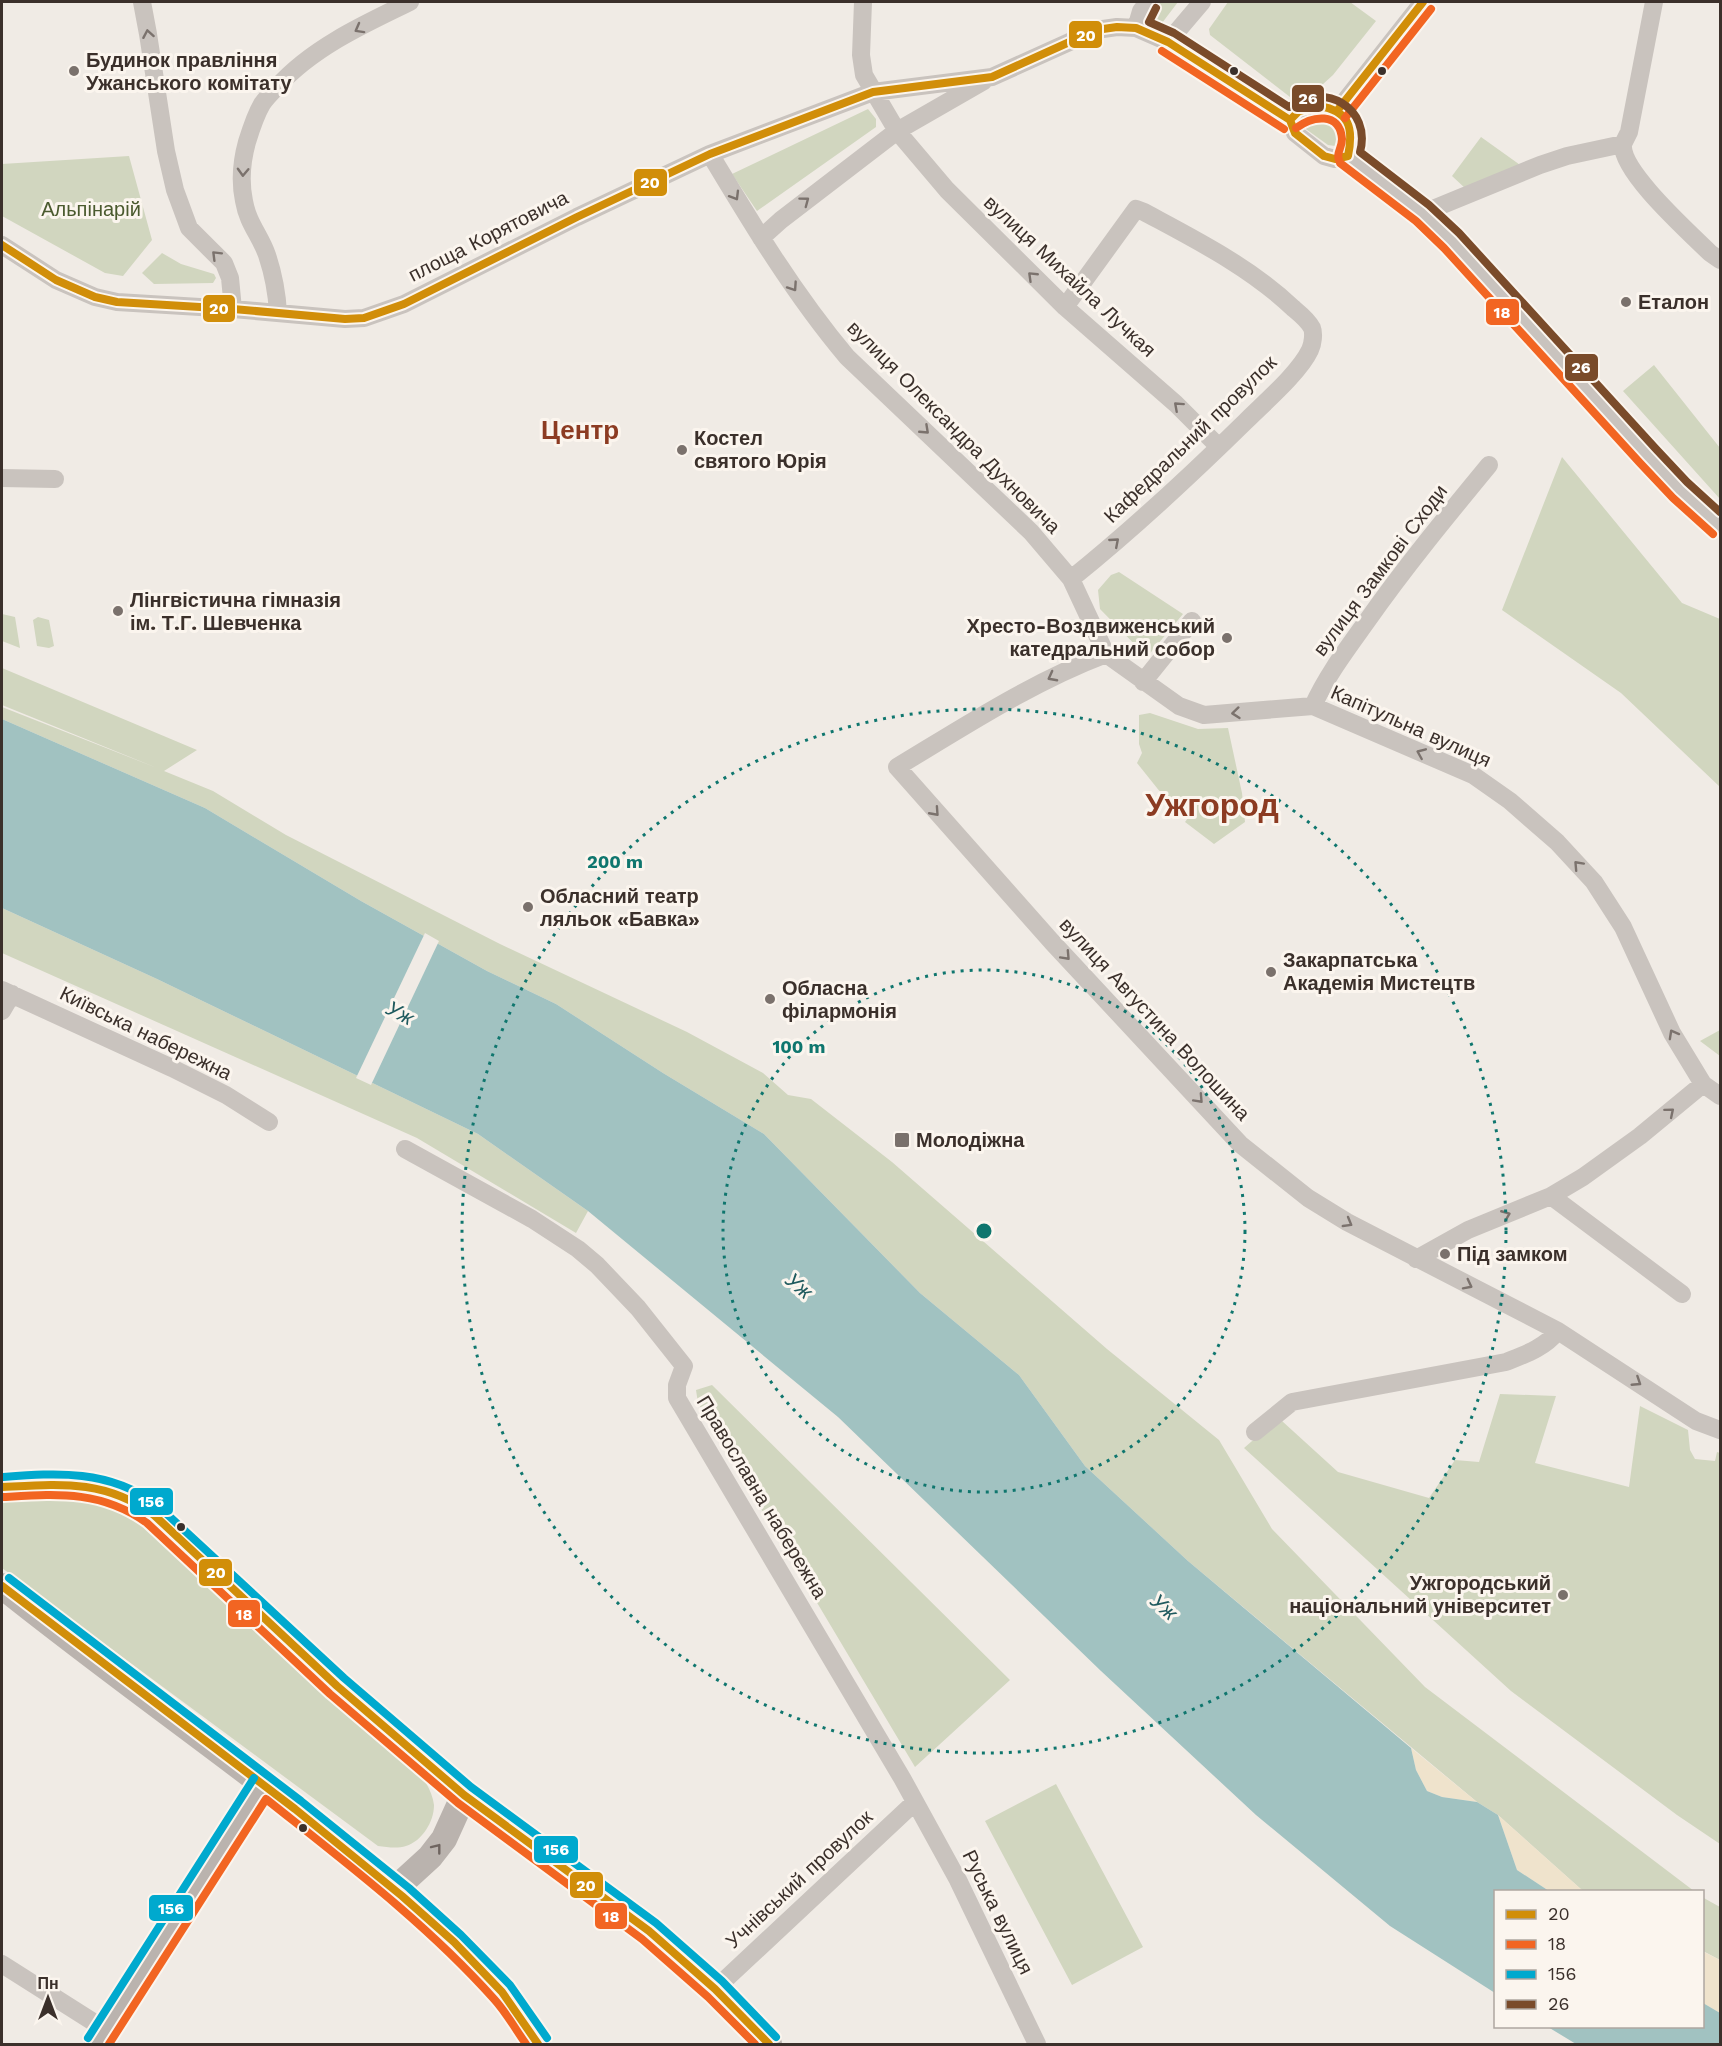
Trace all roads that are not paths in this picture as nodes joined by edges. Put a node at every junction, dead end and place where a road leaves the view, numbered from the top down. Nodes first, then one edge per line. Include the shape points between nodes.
1 (142, 2) edge
2 (410, 2) edge
3 (863, 2) edge
4 (1148, 2) edge
5 (1202, 2) edge
6 (1423, 2) edge
7 (1654, 2) edge
8 (1136, 28) junction
9 (1168, 42) junction
10 (992, 77) junction
11 (873, 92) junction
12 (1337, 111) junction
13 (1290, 120) junction
14 (897, 131) junction
15 (1623, 144) junction
16 (710, 154) junction
17 (1348, 156) junction
18 (1422, 213) junction
19 (761, 238) junction
20 (2, 245) edge
21 (1720, 260) edge
22 (1065, 308) junction
23 (233, 309) junction
24 (278, 313) junction
25 (1219, 447) junction
26 (1489, 465) dead end
27 (2, 478) edge
28 (55, 479) dead end
29 (1720, 526) edge
30 (1071, 579) junction
31 (1192, 621) dead end
32 (1106, 654) junction
33 (1143, 682) junction
34 (1313, 706) junction
35 (7, 992) edge
36 (2, 1011) edge
37 (1703, 1084) junction
38 (1720, 1096) edge
39 (269, 1122) dead end
40 (405, 1149) dead end
41 (1551, 1196) junction
42 (1416, 1259) junction
43 (1682, 1294) dead end
44 (1558, 1331) junction
45 (1720, 1430) edge
46 (1255, 1432) dead end
47 (2, 1487) edge
48 (2, 1587) edge
49 (263, 1784) junction
50 (464, 1796) junction
51 (915, 1802) junction
52 (395, 1889) junction
53 (2, 1964) edge
54 (715, 1989) junction
55 (102, 2037) edge
56 (538, 2044) edge
57 (769, 2044) edge
58 (1037, 2044) edge

23 -> 1 street via 230,278 224,263 189,228 175,190
2 -> 24 street via 303,62 263,102 253,123 244,154 243,199 249,222 266,254
3 - 11 street via 862,65
4 - 8 street
5 - 9 street
6 - 12 street
7 - 15 street via 1629,132
8 - 9 street
8 - 10 street, площа Корятовича via 1096,30
9 - 13 street
10 - 11 street, площа Корятовича
10 - 14 street, площа Корятовича
11 - 14 street
11 - 16 street, площа Корятовича
12 - 13 street via 1319,106 1299,111
12 - 17 street via 1353,138
13 - 17 street via 1295,133 1324,156
19 -> 14 street, площа Корятовича
22 -> 14 street, вулиця Михайла Лучкая via 947,190
15 - 18 street via 1540,165
15 - 21 street via 1622,152 1644,185
16 -> 19 street
16 - 24 street, площа Корятовича via 377,315 345,319
17 - 18 street
18 - 29 street via 1680,490
19 -> 30 street, вулиця Олександра Духновича via 804,303 847,357 1030,532
20 - 23 street, площа Корятовича via 57,280 95,297 117,302
25 -> 22 street, вулиця Михайла Лучкая via 1176,404
22 - 25 street, Кафедральний провулок via 1136,209 1233,262 1284,299 1312,329 1311,348 1272,395
23 - 24 street, площа Корятовича
30 -> 25 street, Кафедральний провулок via 1161,503
26 - 34 street, вулиця Замкові Сходи via 1399,576 1338,661
27 - 28 street
30 - 32 street, вулиця Олександра Духновича
31 - 33 street
32 - 33 street, Капітульна вулиця
32 -> 42 street, вулиця Августина Волошина via 1070,667 1014,697 897,767 1052,942 1240,1144 1308,1198
34 -> 33 street, Капітульна вулиця via 1204,715 1179,706
37 -> 34 street, Капітульна вулиця via 1672,1033 1623,927 1594,882 1557,842 1473,775
35 - 36 street
35 - 39 street, Київська набережна via 172,1068
37 - 38 street, Капітульна вулиця
41 -> 37 street via 1611,1158
40 - 51 street, Православна набережна via 578,1249 638,1308 684,1366 677,1398
42 -> 41 street via 1468,1230
41 - 43 street
42 -> 44 street, вулиця Августина Волошина
44 -> 45 street, вулиця Августина Волошина via 1696,1421
44 - 46 street via 1535,1351 1506,1362 1292,1402
47 - 50 main road via 60,1484 111,1492 135,1502
48 - 49 main road
49 - 52 main road
49 - 55 main road
52 -> 50 main road via 444,1839
50 - 54 main road via 649,1931
51 - 54 street, Учнівський провулок
51 - 58 street, Руська вулиця via 958,1880
52 - 56 main road via 504,1994
53 - 55 street
54 - 57 main road

